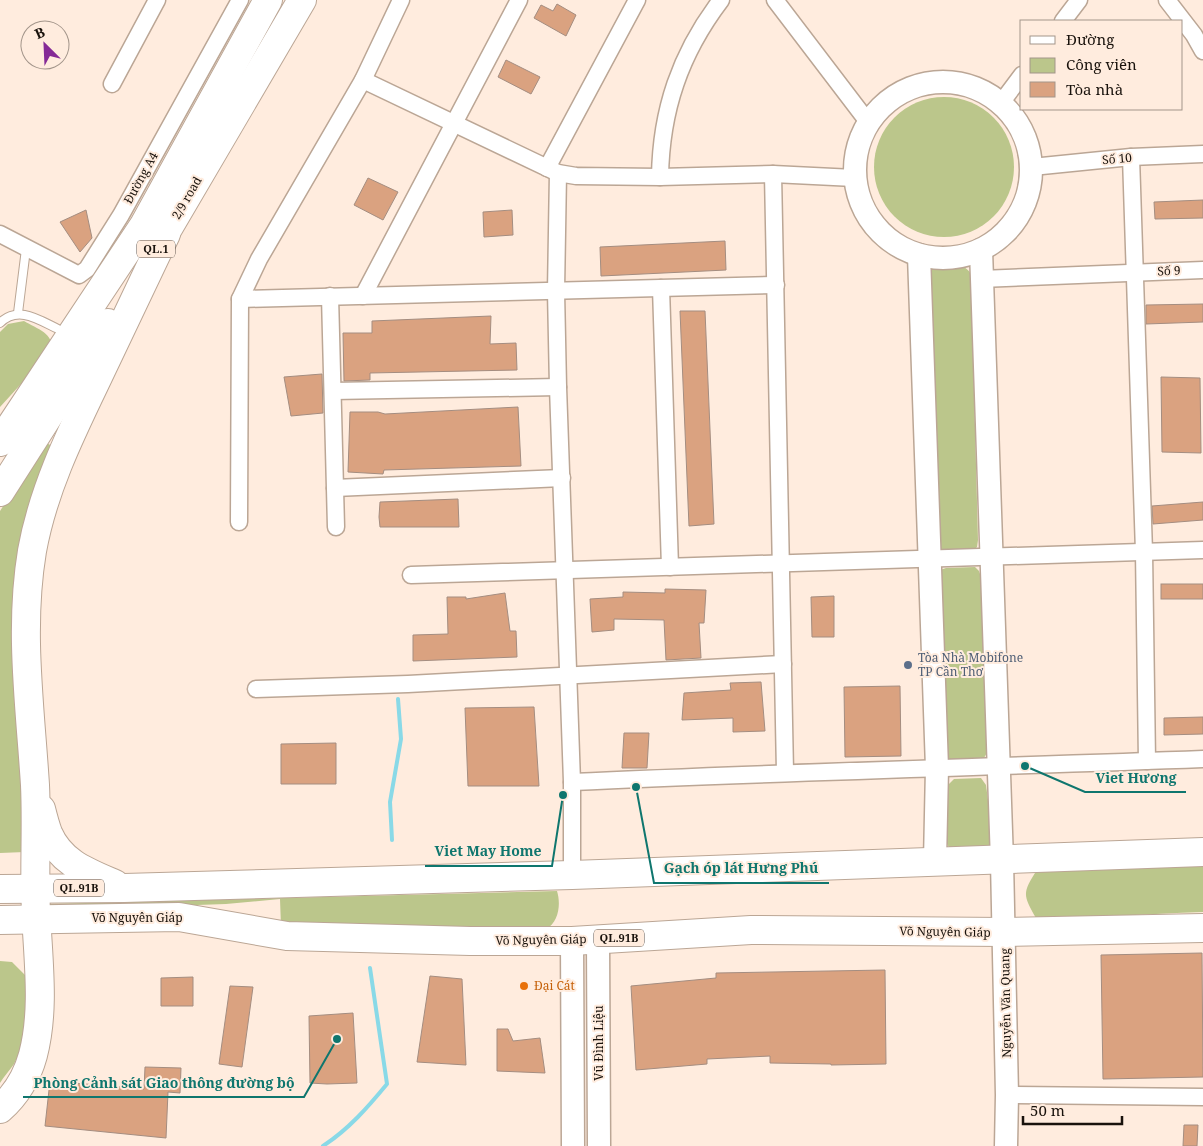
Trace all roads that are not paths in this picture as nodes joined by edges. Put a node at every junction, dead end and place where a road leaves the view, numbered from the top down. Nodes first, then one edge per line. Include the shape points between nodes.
1 (157, 0) edge
2 (240, 0) edge
3 (268, 0) edge
4 (302, 0) edge
5 (401, 0) edge
6 (519, 0) edge
7 (637, 0) edge
8 (721, 0) edge
9 (775, 0) edge
10 (1079, 0) edge
11 (1168, 0) edge
12 (1064, 20) edge
13 (1183, 20) edge
14 (1183, 20) edge
15 (1203, 51) edge
16 (1020, 78) edge
17 (363, 80) junction
18 (112, 84) dead end
19 (1001, 103) junction
20 (868, 122) junction
21 (453, 123) junction
22 (1203, 154) edge
23 (1131, 157) junction
24 (1032, 167) junction
25 (553, 170) junction
26 (773, 174) junction
27 (660, 177) junction
28 (854, 178) junction
29 (0, 234) edge
30 (166, 234) junction
31 (26, 248) junction
32 (980, 250) junction
33 (919, 255) junction
34 (1203, 270) edge
35 (1135, 273) junction
36 (980, 279) junction
37 (776, 285) junction
38 (661, 288) junction
39 (556, 290) junction
40 (330, 296) junction
41 (363, 296) junction
42 (240, 299) junction
43 (18, 313) junction
44 (0, 324) edge
45 (58, 329) dead end
46 (558, 386) junction
47 (34, 391) junction
48 (333, 392) junction
49 (0, 437) edge
50 (0, 442) edge
51 (562, 478) junction
52 (335, 488) junction
53 (0, 492) edge
54 (239, 522) dead end
55 (336, 527) dead end
56 (1203, 550) edge
57 (1144, 552) junction
58 (991, 556) junction
59 (929, 559) junction
60 (781, 563) junction
61 (670, 567) junction
62 (565, 570) junction
63 (411, 575) dead end
64 (783, 664) junction
65 (568, 675) junction
66 (256, 689) dead end
67 (1203, 759) edge
68 (1147, 761) junction
69 (998, 767) junction
70 (936, 768) junction
71 (785, 772) junction
72 (572, 782) junction
73 (35, 787) junction
74 (1203, 852) edge
75 (935, 861) junction
76 (1002, 861) junction
77 (572, 875) junction
78 (35, 888) junction
79 (124, 888) junction
80 (0, 890) edge
81 (36, 919) junction
82 (0, 920) edge
83 (1203, 928) edge
84 (1004, 932) junction
85 (598, 939) junction
86 (572, 941) junction
87 (1007, 1095) junction
88 (1203, 1097) edge
89 (0, 1109) edge
90 (573, 1146) edge
91 (599, 1146) edge
92 (1006, 1146) edge

1 - 18 street
2 - 31 street, Đường A4 via 121,216 87,269 79,275
3 - 47 highway, 2/9 road / QL.1 via 144,225
4 - 30 highway, 2/9 road / QL.1
5 - 17 street
6 - 21 street
7 - 25 street
8 - 27 street via 681,67 668,107
9 - 20 street
10 - 12 street
11 - 13 street
14 - 15 street
16 - 19 street
17 - 21 street
17 - 42 street via 259,258
19 - 20 street via 967,85 939,82 912,87 887,101
19 - 24 street via 1013,115 1026,140
20 - 28 street via 856,149
21 - 25 street
21 - 41 street
22 - 23 street, Số 10
23 - 24 street, Số 10
23 - 35 street
24 - 32 street via 1028,193 1018,216 1002,236
25 - 27 street via 576,176
25 - 39 street
26 - 27 street
26 - 28 street
26 - 37 street
28 - 33 street via 860,204 874,227 894,244
29 - 31 street, Đường A4
30 - 53 highway, 2/9 road / QL.1
30 - 73 highway via 63,450 32,549 26,599 25,662
31 - 43 lane
32 - 33 street via 950,258
32 - 36 street, Nguyễn Văn Quang
33 - 59 street
34 - 35 street, Số 9
35 - 36 street, Số 9
35 - 57 street
36 - 58 street, Nguyễn Văn Quang
37 - 38 street
37 - 60 street
38 - 39 street
38 - 61 street
39 - 41 street
39 - 46 street
40 - 41 street
40 - 42 street
40 - 48 street
42 - 54 street
43 - 44 lane
43 - 45 lane
46 - 48 street
46 - 51 street
47 - 49 highway
47 - 50 highway, 2/9 road / QL.1
48 - 52 street
51 - 52 street
51 - 62 street
52 - 55 street
56 - 57 street
57 - 58 street
57 - 68 street
58 - 59 street
58 - 69 street, Nguyễn Văn Quang
59 - 60 street
59 - 70 street
60 - 61 street
60 - 64 street
61 - 62 street
62 - 63 street
62 - 65 street
64 - 65 street
64 - 71 street
65 - 66 street
65 - 72 street
67 - 68 street
68 - 69 street
69 - 70 street
69 - 76 street, Nguyễn Văn Quang
70 - 71 street
70 - 75 street
71 - 72 street
72 - 77 street
73 - 78 highway
73 - 79 highway via 48,833 70,863
74 - 76 highway, QL.91B
75 - 76 highway, QL.91B
75 - 77 highway, QL.91B
76 - 84 street, Nguyễn Văn Quang
77 - 79 highway, QL.91B
78 - 79 highway, QL.91B
78 - 80 highway, QL.91B
78 - 81 highway
81 - 82 highway, Võ Nguyên Giáp / QL.91B
81 - 86 highway, Võ Nguyên Giáp / QL.91B via 179,917 287,936
81 - 89 highway via 40,1012 33,1054 24,1082
83 - 84 highway, Võ Nguyên Giáp / QL.91B
84 - 85 highway, Võ Nguyên Giáp / QL.91B via 751,930
84 - 87 street, Nguyễn Văn Quang
85 - 86 highway, Võ Nguyên Giáp / QL.91B
85 - 91 street, Vũ Đình Liệu
86 - 90 street
87 - 88 street
87 - 92 street, Nguyễn Văn Quang

